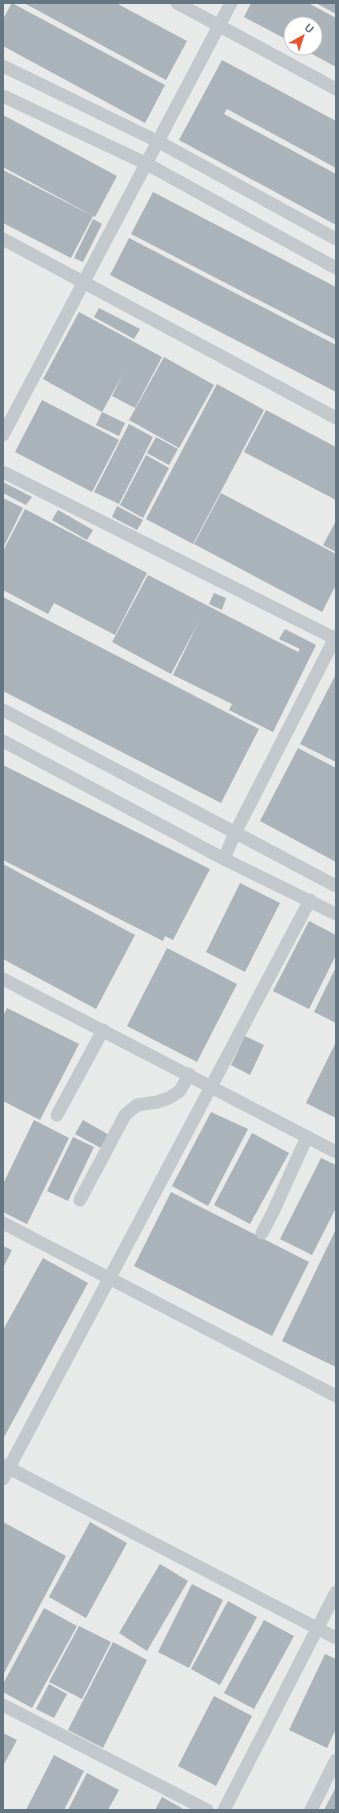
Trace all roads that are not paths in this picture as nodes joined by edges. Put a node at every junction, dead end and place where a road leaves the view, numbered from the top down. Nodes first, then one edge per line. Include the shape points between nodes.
1 (177, 3) edge
2 (231, 3) edge
3 (220, 25) junction
4 (3, 66) edge
5 (336, 89) edge
6 (3, 96) edge
7 (159, 142) junction
8 (147, 164) junction
9 (3, 238) edge
10 (336, 239) edge
11 (336, 268) edge
12 (84, 282) junction
13 (336, 418) edge
14 (3, 435) edge
15 (3, 472) edge
16 (336, 638) edge
17 (3, 710) edge
18 (3, 742) edge
19 (235, 833) junction
20 (224, 859) junction
21 (336, 886) edge
22 (310, 900) junction
23 (336, 914) edge
24 (3, 978) edge
25 (103, 1030) junction
26 (189, 1074) junction
27 (211, 1086) junction
28 (57, 1115) dead end
29 (307, 1137) junction
30 (336, 1152) edge
31 (80, 1200) dead end
32 (3, 1222) edge
33 (262, 1233) dead end
34 (111, 1278) junction
35 (336, 1396) edge
36 (5, 1471) edge
37 (336, 1592) edge
38 (317, 1628) junction
39 (336, 1638) edge
40 (3, 1705) edge
41 (336, 1760) edge
42 (207, 1810) edge
43 (224, 1810) edge
44 (311, 1810) edge

1 - 3 street
2 - 3 street
3 - 5 street
3 - 7 street
4 - 7 street
6 - 8 street
7 - 8 street
7 - 10 street
8 - 11 street
8 - 12 street
9 - 12 street
12 - 13 street
12 - 14 street
15 - 16 street
16 - 19 street
17 - 19 street
18 - 20 street
19 - 20 street
19 - 21 street
20 - 22 street
22 - 23 street
22 - 27 street
24 - 25 street
25 - 26 street
25 - 28 street
26 - 27 street
26 - 31 street via 180,1091 157,1102 137,1105 125,1115
27 - 29 street
27 - 34 street
29 - 30 street
29 - 33 street
32 - 34 street
34 - 35 street
34 - 36 street
36 - 38 street
37 - 38 street
38 - 39 street
38 - 43 street
40 - 42 street
41 - 44 street

